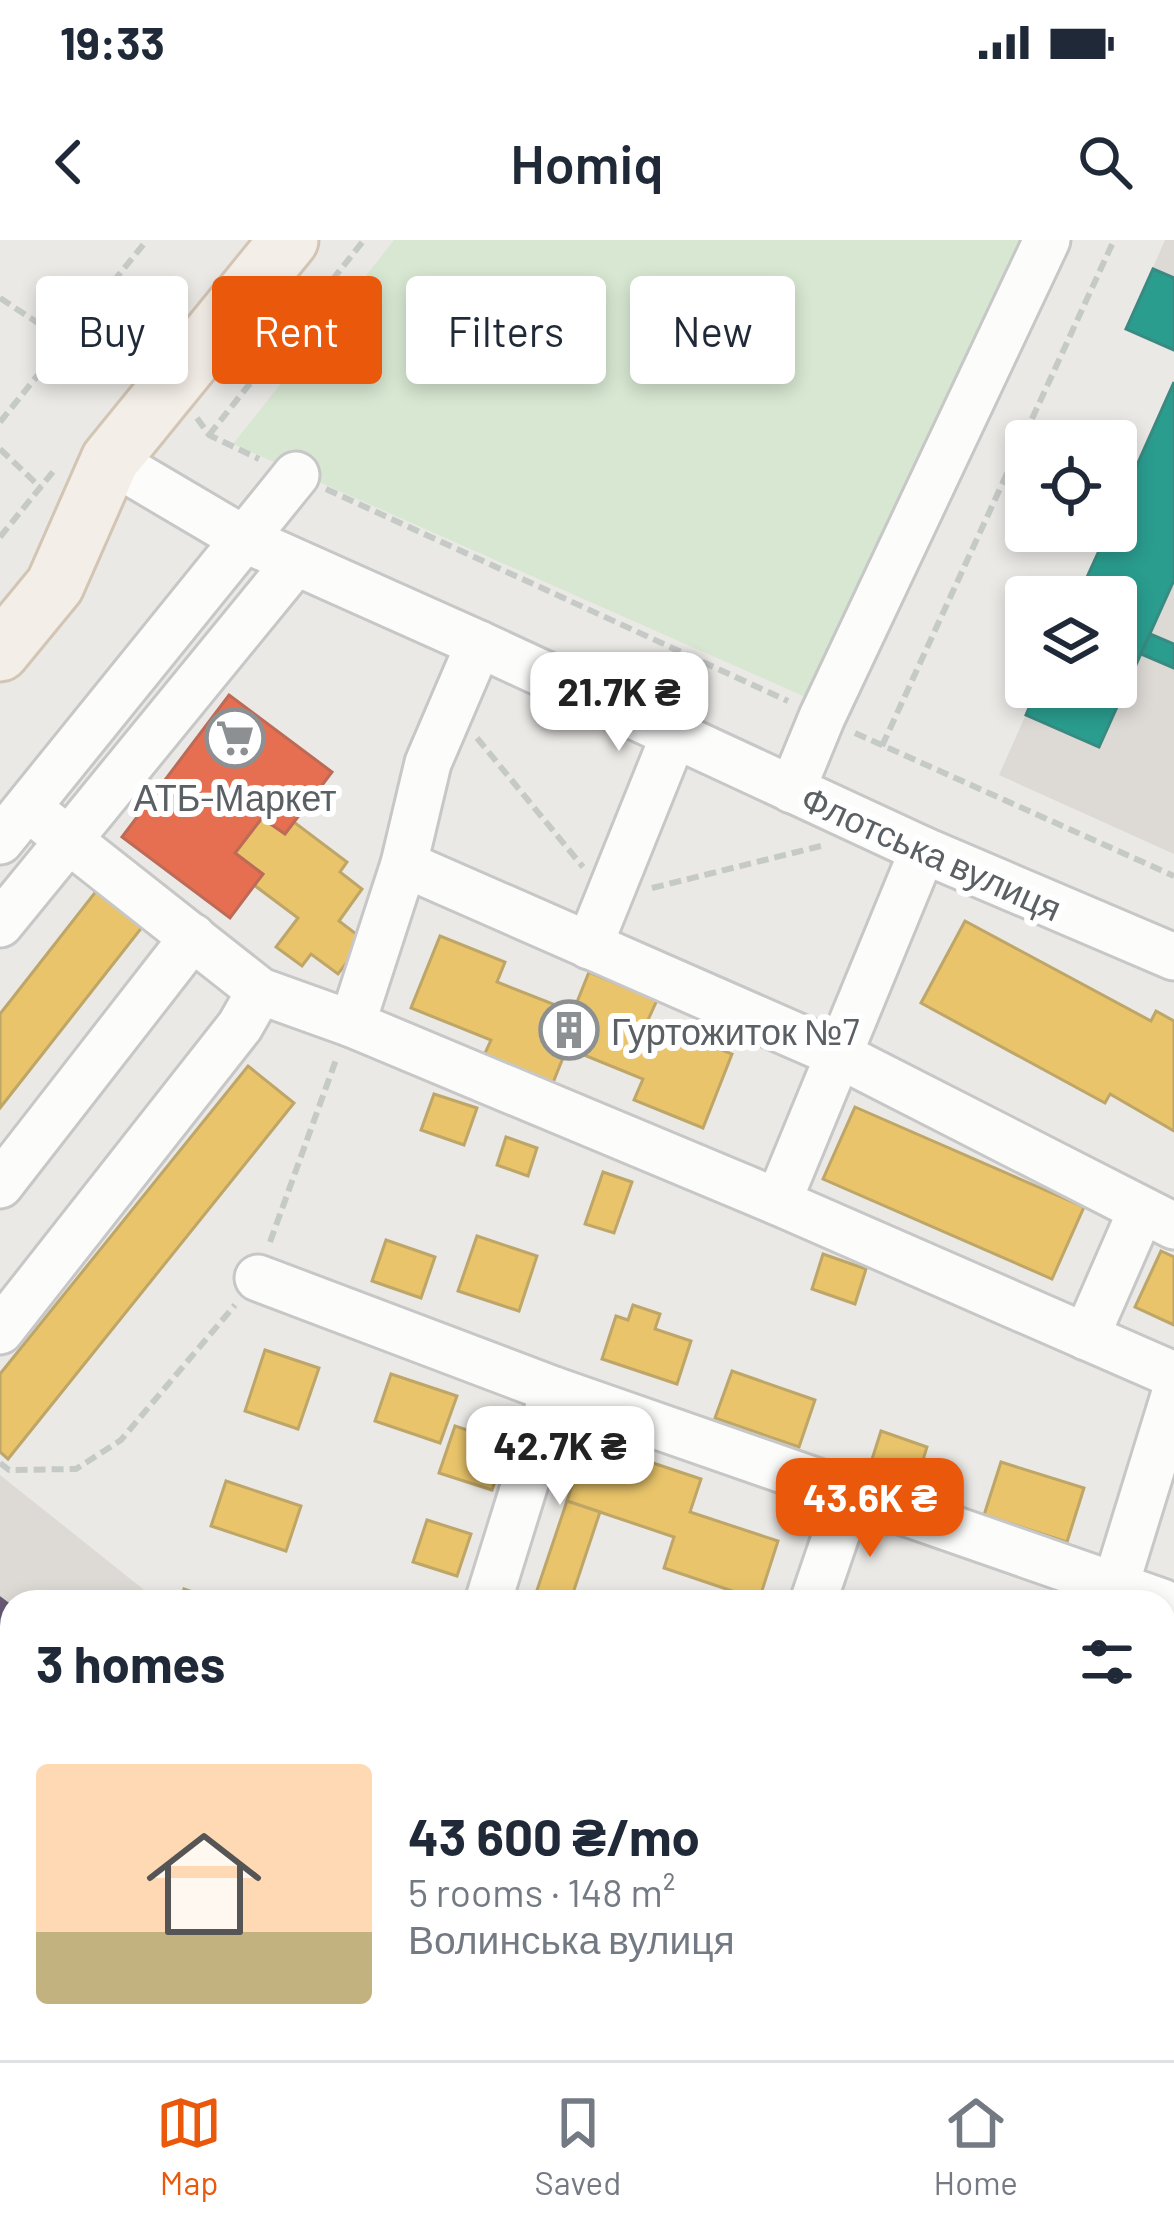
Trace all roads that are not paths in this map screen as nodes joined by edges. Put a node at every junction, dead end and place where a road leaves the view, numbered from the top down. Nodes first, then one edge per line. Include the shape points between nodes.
1 (289, 240) edge
2 (1047, 240) edge
3 (110, 460) junction
4 (296, 476) road end
5 (242, 538) junction
6 (295, 563) junction
7 (479, 644) junction
8 (0, 652) edge
9 (674, 735) junction
10 (792, 790) junction
11 (14, 825) edge
12 (69, 840) junction
13 (923, 850) junction
14 (404, 864) junction
15 (0, 924) edge
16 (194, 937) junction
17 (590, 946) junction
18 (1174, 957) edge
19 (260, 992) junction
20 (352, 1024) junction
21 (837, 1054) junction
22 (0, 1185) edge
23 (778, 1202) junction
24 (1158, 1218) edge
25 (258, 1278) road end
26 (0, 1331) edge
27 (1086, 1337) junction
28 (1174, 1376) edge
29 (554, 1390) junction
30 (1174, 1396) edge
31 (851, 1491) junction
32 (1115, 1587) junction
33 (492, 1590) edge
34 (817, 1590) edge
35 (1125, 1590) edge

1 - 3 main road
2 - 10 street
3 - 5 street, Флотська вулиця
3 - 8 main road via 55,585
4 - 5 street
5 - 6 street, Флотська вулиця
5 - 11 street
6 - 7 street, Флотська вулиця
6 - 12 street
7 - 9 street, Флотська вулиця
7 - 14 street via 428,764
9 - 10 street, Флотська вулиця
9 - 17 street
10 - 13 street, Флотська вулиця
11 - 12 street
12 - 15 street
12 - 16 street
13 - 18 street, Флотська вулиця
13 - 21 street
14 - 17 street
14 - 20 street
16 - 19 street
16 - 22 street
17 - 21 street
19 - 20 street
19 - 26 street
20 - 23 street
21 - 23 street
21 - 24 street
23 - 27 street
24 - 27 street
25 - 29 street
27 - 28 street
29 - 31 street
29 - 33 street
30 - 32 street
31 - 32 street
31 - 34 street
32 - 35 street

